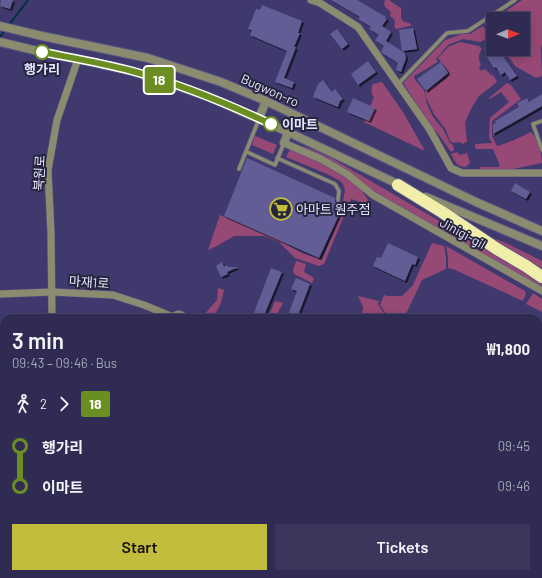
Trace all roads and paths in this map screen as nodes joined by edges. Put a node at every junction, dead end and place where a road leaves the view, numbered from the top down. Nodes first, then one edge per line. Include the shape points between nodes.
1 (311, 0) edge
2 (515, 0) edge
3 (0, 26) edge
4 (0, 42) edge
5 (83, 45) junction
6 (78, 59) junction
7 (398, 84) junction
8 (266, 101) junction
9 (259, 118) junction
10 (542, 121) edge
11 (288, 132) junction
12 (284, 143) junction
13 (542, 150) edge
14 (247, 152) junction
15 (277, 158) junction
16 (239, 169) dead end
17 (542, 173) edge
18 (398, 185) junction
19 (338, 200) dead end
20 (542, 231) edge
21 (542, 246) edge
22 (542, 277) edge
23 (542, 291) edge
24 (52, 292) junction
25 (0, 294) edge
26 (52, 314) edge
27 (164, 314) edge

1 - 7 street via 358,26
2 - 7 lane via 468,31 446,33
3 - 5 street, Bugwon-ro
4 - 6 street
5 - 6 street
5 - 8 street, Bugwon-ro via 148,58 221,82
6 - 9 street via 174,84
6 - 24 street, 북원로 via 57,120 48,170
7 - 17 street via 430,130 451,168 462,172
8 - 9 street
8 - 20 street, Bugwon-ro
9 - 11 street
9 - 14 lane
10 - 13 lane via 533,124
11 - 12 street
11 - 18 street
12 - 15 lane
12 - 23 street, Jinigi-gil via 348,174 373,195
14 - 15 lane via 275,165
14 - 16 lane
15 - 19 lane via 335,184 339,191
18 - 21 street
18 - 22 highway
24 - 25 street, 마재1로
24 - 26 street, 북원로
24 - 27 street, 마재1로 via 114,295

